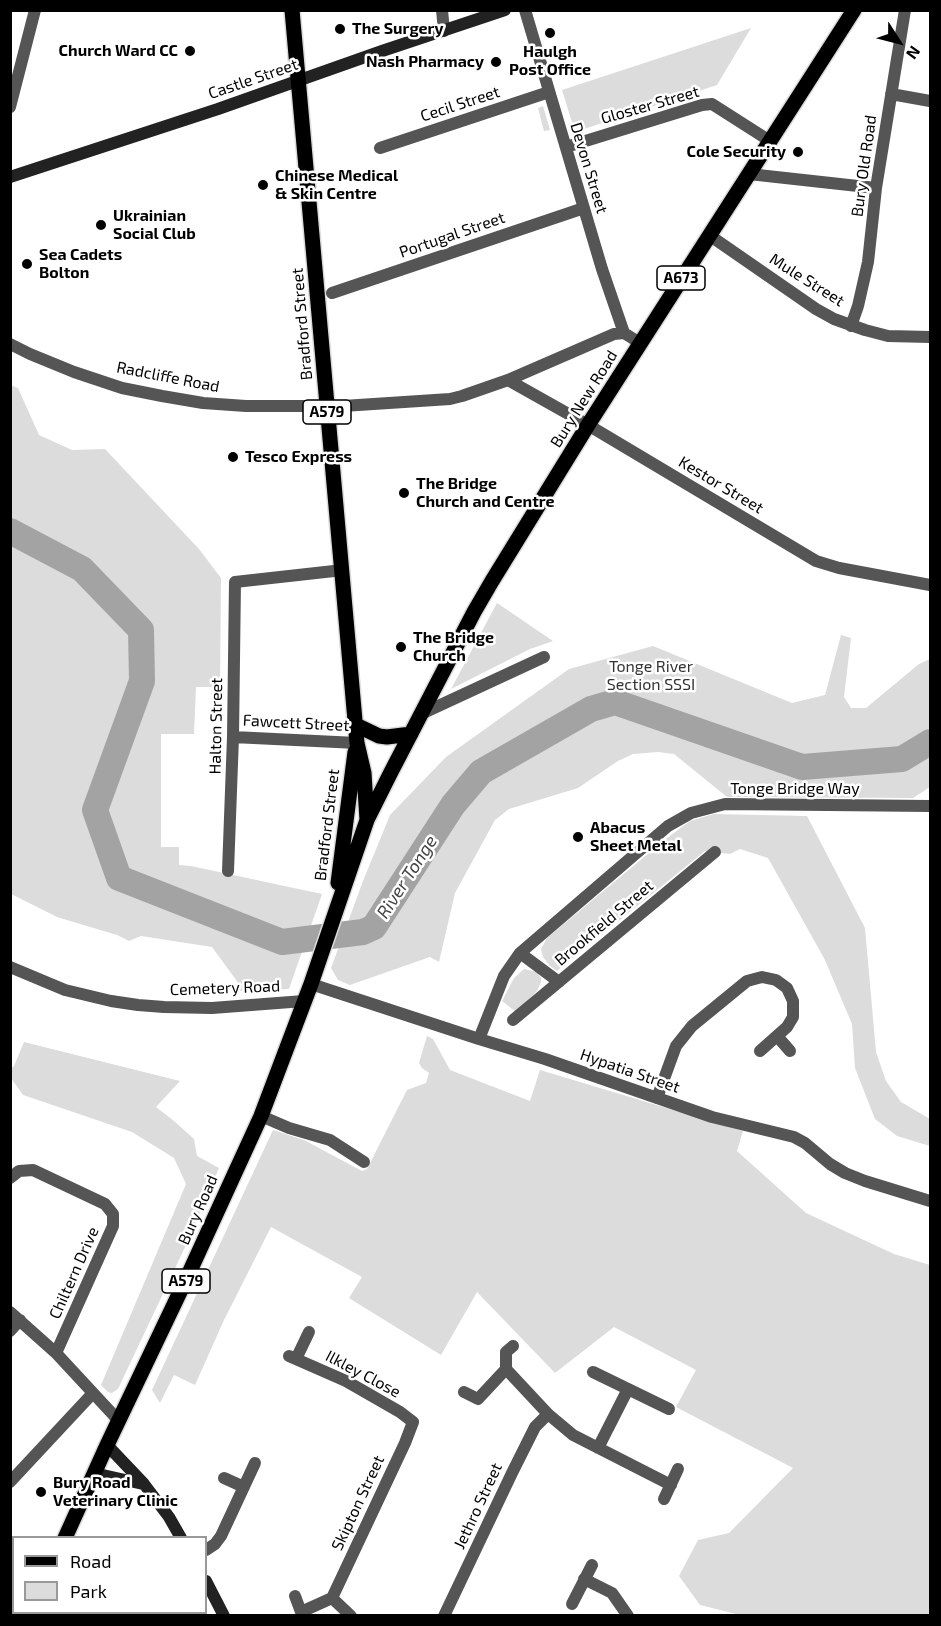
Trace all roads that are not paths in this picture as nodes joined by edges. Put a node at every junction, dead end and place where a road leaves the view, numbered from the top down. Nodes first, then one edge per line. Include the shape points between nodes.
1 (35, 10) edge
2 (292, 10) edge
3 (442, 10) edge
4 (505, 10) edge
5 (525, 10) edge
6 (854, 10) edge
7 (905, 10) edge
8 (444, 31) junction
9 (299, 80) junction
10 (549, 92) junction
11 (891, 94) junction
12 (930, 101) edge
13 (10, 107) edge
14 (770, 141) junction
15 (566, 147) junction
16 (380, 148) dead end
17 (749, 174) junction
18 (10, 177) edge
19 (876, 188) junction
20 (584, 208) junction
21 (709, 235) junction
22 (332, 293) dead end
23 (851, 326) junction
24 (624, 333) junction
25 (930, 337) edge
26 (640, 343) junction
27 (10, 344) edge
28 (508, 380) junction
29 (327, 406) junction
30 (343, 406) dead end
31 (588, 425) junction
32 (343, 570) junction
33 (930, 585) edge
34 (544, 657) dead end
35 (421, 714) junction
36 (356, 725) junction
37 (411, 734) junction
38 (232, 737) junction
39 (357, 743) junction
40 (930, 806) edge
41 (367, 819) junction
42 (715, 852) dead end
43 (228, 871) dead end
44 (333, 917) junction
45 (520, 953) junction
46 (10, 967) edge
47 (559, 982) junction
48 (310, 984) junction
49 (304, 1001) junction
50 (513, 1020) dead end
51 (777, 1036) junction
52 (479, 1039) junction
53 (760, 1051) dead end
54 (790, 1051) dead end
55 (657, 1098) junction
56 (261, 1116) junction
57 (364, 1162) dead end
58 (10, 1178) edge
59 (930, 1201) edge
60 (15, 1316) edge
61 (10, 1331) edge
62 (309, 1332) dead end
63 (513, 1346) dead end
64 (56, 1353) junction
65 (506, 1369) junction
66 (593, 1372) dead end
67 (628, 1389) junction
68 (464, 1392) dead end
69 (93, 1393) junction
70 (669, 1409) dead end
71 (548, 1414) junction
72 (119, 1421) junction
73 (413, 1422) joint
74 (107, 1445) junction
75 (598, 1448) junction
76 (255, 1463) dead end
77 (678, 1469) dead end
78 (94, 1473) junction
79 (224, 1478) dead end
80 (10, 1482) edge
81 (144, 1484) junction
82 (671, 1485) junction
83 (244, 1487) junction
84 (663, 1499) dead end
85 (66, 1536) edge
86 (180, 1536) edge
87 (207, 1549) edge
88 (592, 1565) dead end
89 (584, 1580) junction
90 (207, 1583) edge
91 (295, 1596) dead end
92 (332, 1598) junction
93 (572, 1604) dead end
94 (224, 1616) edge
95 (351, 1616) edge
96 (444, 1616) edge
97 (628, 1616) edge

1 - 13 street
2 - 9 main road, Bradford Street / A579
3 - 8 street
4 - 8 main road, Castle Street
5 - 10 street, Devon Street
6 - 14 main road, Bury New Road / A673
7 - 11 street, Bury Old Road
8 - 9 main road, Castle Street
9 - 18 main road, Castle Street
9 - 29 main road, Bradford Street / A579
10 - 15 street, Devon Street
10 - 16 street, Cecil Street
11 - 12 street
11 - 19 street, Bury Old Road
14 - 15 street, Gloster Street via 712,104
14 - 17 main road, Bury New Road / A673
15 - 20 street, Devon Street
17 - 19 street
17 - 21 main road, Bury New Road / A673
19 - 23 street, Bury Old Road via 868,262
20 - 22 street, Portugal Street
20 - 24 street, Devon Street
21 - 23 street, Mule Street via 816,309
21 - 26 main road, Bury New Road / A673
23 - 25 street, Mule Street via 888,336
24 - 26 street
24 - 28 street
26 - 31 main road, Bury New Road / A673
27 - 29 street, Radcliffe Road via 74,372 162,396 246,406
28 - 30 street via 450,399
28 - 31 street, Kestor Street
29 - 32 main road, Bradford Street / A579
31 - 33 street, Kestor Street via 816,561
31 - 35 main road, Bury New Road / A673 via 486,591
32 - 36 main road, Bradford Street / A579
32 - 38 street, Halton Street via 235,582
34 - 35 street
35 - 37 main road, Bury New Road / A673
36 - 37 main road via 379,736
36 - 39 main road, Bradford Street / A579
37 - 41 main road, Bury New Road / A673
38 - 39 street, Fawcett Street
38 - 43 street, Halton Street
39 - 41 main road, Bradford Street / A579 via 364,773
39 - 44 main road, Bradford Street / A579
40 - 45 street, Tonge Bridge Way via 724,804 691,813 668,826
41 - 44 main road, A579
42 - 47 street, Brookfield Street
44 - 48 main road, Bury Road / A579
45 - 47 street
45 - 52 street, Tonge Bridge Way via 504,976
46 - 49 street, Cemetery Road via 65,990 129,1004 212,1008
47 - 50 street, Brookfield Street
48 - 49 main road, Bury Road / A579
48 - 52 street, Hypatia Street
49 - 56 main road, Bury Road / A579
51 - 53 street
51 - 54 street
51 - 55 street via 793,1017 793,1001 787,988 762,977 747,981 692,1026 676,1046
52 - 55 street, Hypatia Street
55 - 59 street, Hypatia Street via 712,1117 794,1137 845,1173
56 - 57 street via 330,1140
56 - 72 main road, Bury Road / A579
58 - 64 street, Chiltern Drive via 19,1171 33,1170 105,1204 112,1214 113,1226
60 - 61 street
60 - 64 street
62 - 73 street, Ilkley Close via 293,1357 346,1381
63 - 65 street via 506,1352
64 - 69 street
65 - 68 street via 478,1399
65 - 71 street
66 - 67 street
67 - 70 street
67 - 75 street
69 - 72 street
69 - 80 street
71 - 75 street via 573,1435
71 - 96 street, Jethro Street via 535,1426
72 - 74 main road, Bury Road / A579
73 - 92 street, Skipton Street
74 - 78 main road, Bury Road / A579
74 - 81 main road
75 - 82 street
76 - 83 street
77 - 82 street
78 - 81 main road
78 - 85 main road, Bury Road / A579
79 - 83 street
81 - 86 main road
82 - 84 street
83 - 87 street via 221,1536
88 - 89 street
89 - 93 street
89 - 97 street via 612,1593
90 - 94 main road
91 - 92 street via 301,1612
92 - 95 street

